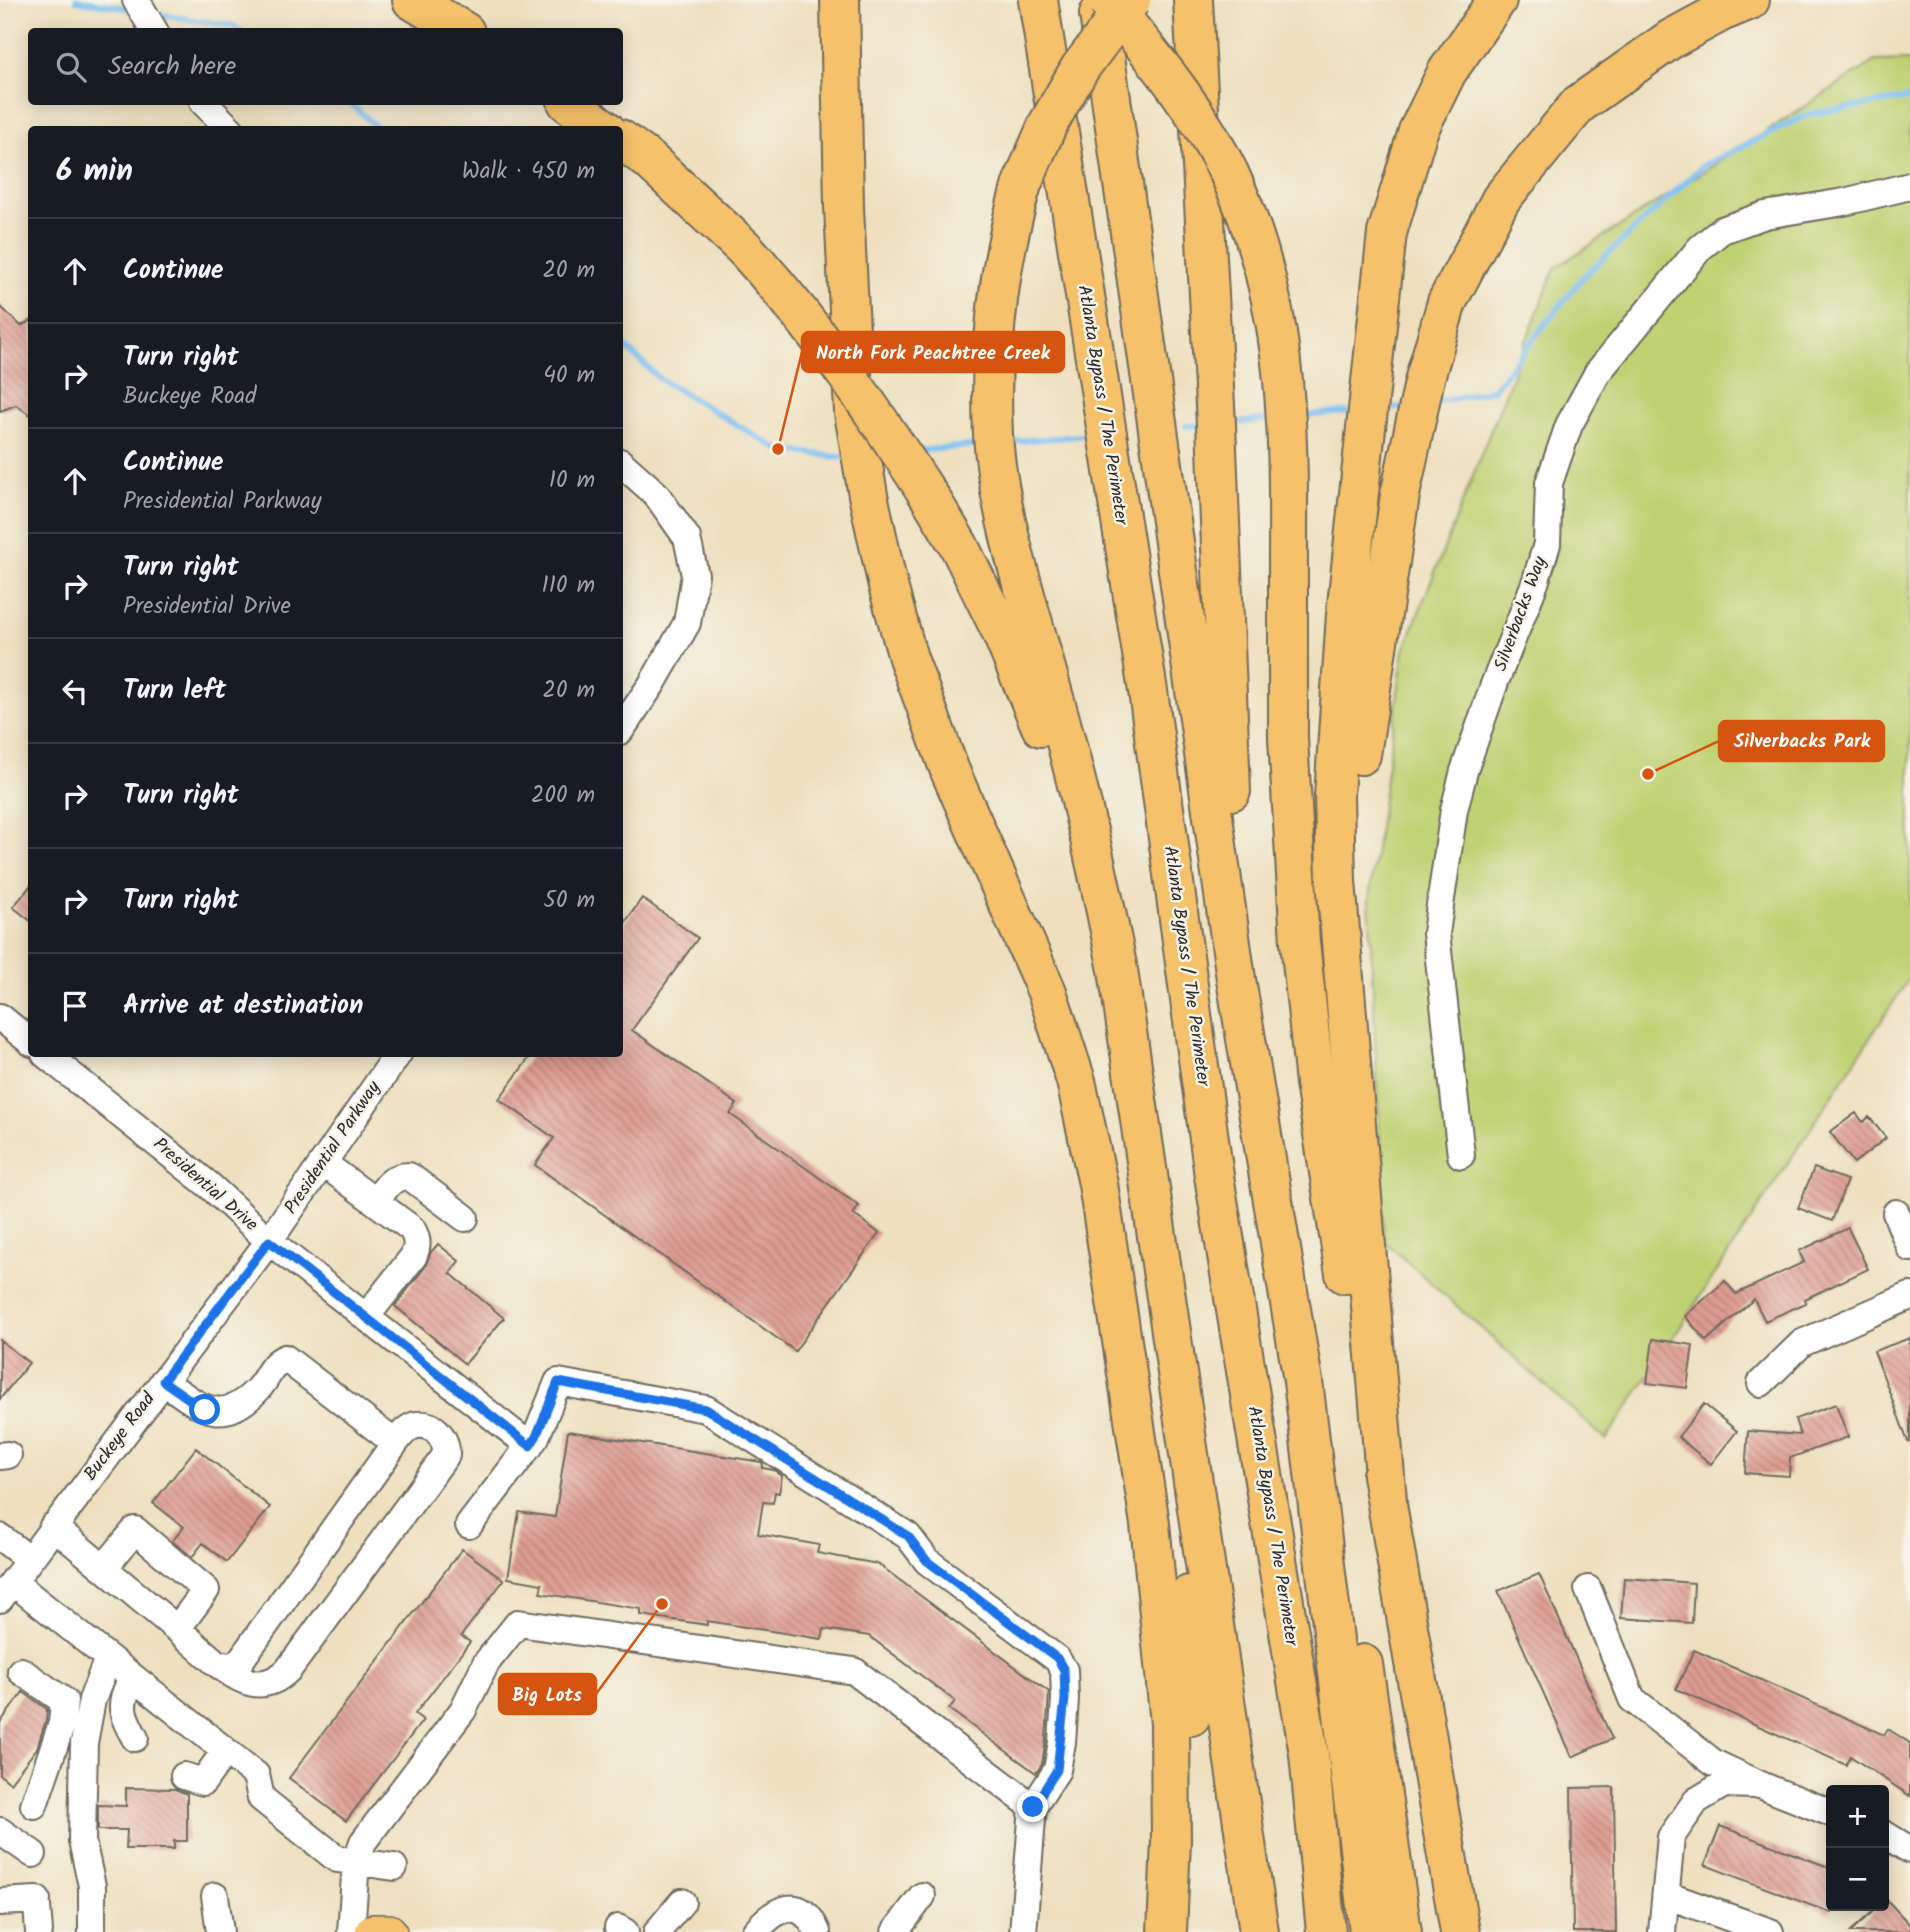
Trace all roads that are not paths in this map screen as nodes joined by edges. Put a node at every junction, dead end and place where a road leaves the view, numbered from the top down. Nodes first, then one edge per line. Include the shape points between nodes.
1 (136, 0) edge
2 (412, 0) edge
3 (839, 0) edge
4 (1037, 0) edge
5 (1097, 0) edge
6 (1107, 0) edge
7 (1130, 0) edge
8 (1193, 0) edge
9 (1497, 0) edge
10 (1750, 0) edge
11 (153, 28) edge
12 (458, 28) edge
13 (206, 105) edge
14 (571, 105) edge
15 (227, 126) edge
16 (600, 126) edge
17 (623, 141) edge
18 (1910, 186) edge
19 (623, 465) edge
20 (623, 727) edge
21 (1118, 970) junction
22 (1236, 979) junction
23 (0, 1017) edge
24 (1350, 1030) junction
25 (28, 1040) edge
26 (49, 1057) edge
27 (396, 1057) edge
28 (1461, 1155) dead end
29 (323, 1163) junction
30 (376, 1202) junction
31 (1896, 1213) dead end
32 (466, 1218) dead end
33 (269, 1241) junction
34 (1910, 1248) edge
35 (242, 1277) joint
36 (1910, 1296) edge
37 (366, 1317) junction
38 (163, 1381) junction
39 (1303, 1381) junction
40 (1761, 1383) dead end
41 (1186, 1438) junction
42 (395, 1443) junction
43 (530, 1446) junction
44 (1387, 1501) junction
45 (470, 1525) dead end
46 (53, 1526) junction
47 (0, 1537) edge
48 (29, 1559) junction
49 (104, 1568) junction
50 (1588, 1589) dead end
51 (6, 1590) edge
52 (177, 1629) junction
53 (108, 1658) junction
54 (216, 1663) junction
55 (21, 1671) dead end
56 (132, 1677) junction
57 (135, 1738) dead end
58 (225, 1751) junction
59 (184, 1776) dead end
60 (1763, 1786) junction
61 (34, 1805) dead end
62 (1033, 1807) junction
63 (1826, 1811) edge
64 (0, 1831) edge
65 (1889, 1837) edge
66 (1910, 1850) edge
67 (33, 1854) dead end
68 (356, 1862) junction
69 (394, 1867) dead end
70 (1666, 1895) junction
71 (215, 1896) dead end
72 (922, 1896) dead end
73 (0, 1902) edge
74 (682, 1902) dead end
75 (821, 1929) edge
76 (39, 1932) edge
77 (92, 1932) edge
78 (220, 1932) edge
79 (351, 1932) edge
80 (373, 1932) edge
81 (389, 1932) edge
82 (657, 1932) edge
83 (755, 1932) edge
84 (895, 1932) edge
85 (1023, 1932) edge
86 (1167, 1932) edge
87 (1175, 1932) edge
88 (1259, 1932) edge
89 (1326, 1932) edge
90 (1369, 1932) edge
91 (1402, 1932) edge
92 (1460, 1932) edge
93 (1662, 1932) edge
94 (1770, 1932) edge

1 - 11 street
2 - 12 highway
3 - 86 highway via 854,413 868,495 908,658 950,771 1047,992 1076,1082 1098,1184 1150,1524 1168,1711 1171,1841
4 - 89 highway, Atlanta Bypass / The Perimeter via 1148,691 1214,1176 1309,1754
5 - 22 highway
6 - 44 highway, bridge via 1183,93 1228,173 1265,272 1280,341 1288,426 1288,738 1300,942 1315,1083
7 - 21 highway, bridge via 1080,68 1048,124 1022,184 1003,259 992,363 995,447 1004,508 1073,765
8 - 22 highway via 1217,430
9 - 24 highway via 1447,72 1418,131 1387,233 1346,614 1335,796 1336,881
10 - 24 highway via 1671,38 1580,104 1501,199 1447,302 1400,495 1364,727 1356,807
13 - 15 street
14 - 16 highway
17 - 21 highway, bridge via 746,250 791,300 864,397 931,499 1000,629 1042,730
18 - 28 street, Silverbacks Way via 1765,215 1722,230 1700,248 1598,372 1569,425 1549,483 1547,544 1495,682 1454,810 1436,933
19 - 20 street via 656,494 687,538 695,575 687,624
21 - 41 highway
22 - 39 highway
23 - 25 street
24 - 44 highway
26 - 33 street, Presidential Drive via 210,1186
27 - 29 street, Presidential Parkway
29 - 30 street
29 - 33 street, Presidential Parkway
30 - 32 street via 391,1181 409,1176
30 - 37 street via 412,1229 418,1239 413,1257
31 - 34 street
33 - 35 street, Presidential Parkway
33 - 37 street, Presidential Drive
35 - 38 street, Buckeye Road
36 - 40 street via 1802,1343
37 - 43 street, Presidential Drive
38 - 42 street via 205,1410 231,1410 257,1390 273,1366 285,1358
38 - 46 street, Buckeye Road
39 - 90 highway
39 - 91 highway via 1360,1642
41 - 87 highway via 1189,1845
41 - 88 highway
42 - 54 street via 240,1661 230,1667
42 - 54 street via 408,1429 428,1426 444,1439 446,1455 288,1670 270,1683 260,1684 236,1678
43 - 45 street
43 - 62 street via 558,1382 706,1409 908,1536 927,1561 1057,1658 1064,1670 1057,1770
44 - 92 highway
46 - 48 street, Buckeye Road
46 - 49 street
47 - 48 street
48 - 51 street, Buckeye Road
49 - 52 street
49 - 52 street via 135,1530 206,1590
50 - 60 street via 1632,1699 1714,1763
51 - 53 street via 74,1642
52 - 54 street
53 - 56 street
53 - 77 street via 92,1700 84,1743 82,1841 92,1886
55 - 61 street via 64,1701 62,1723
56 - 57 street via 122,1716
56 - 58 street
58 - 59 street via 203,1782
58 - 68 street via 256,1775 261,1798 337,1858
60 - 63 street
60 - 70 street via 1724,1784 1696,1801 1671,1837
62 - 68 street via 854,1671 518,1623 486,1662 474,1714 363,1843
62 - 85 street
64 - 67 street
65 - 66 street
68 - 69 street
68 - 79 street
70 - 93 street
70 - 94 street
71 - 78 street
72 - 84 street
73 - 76 street via 37,1903
74 - 82 street
75 - 83 street via 789,1908 779,1909
80 - 81 main road

